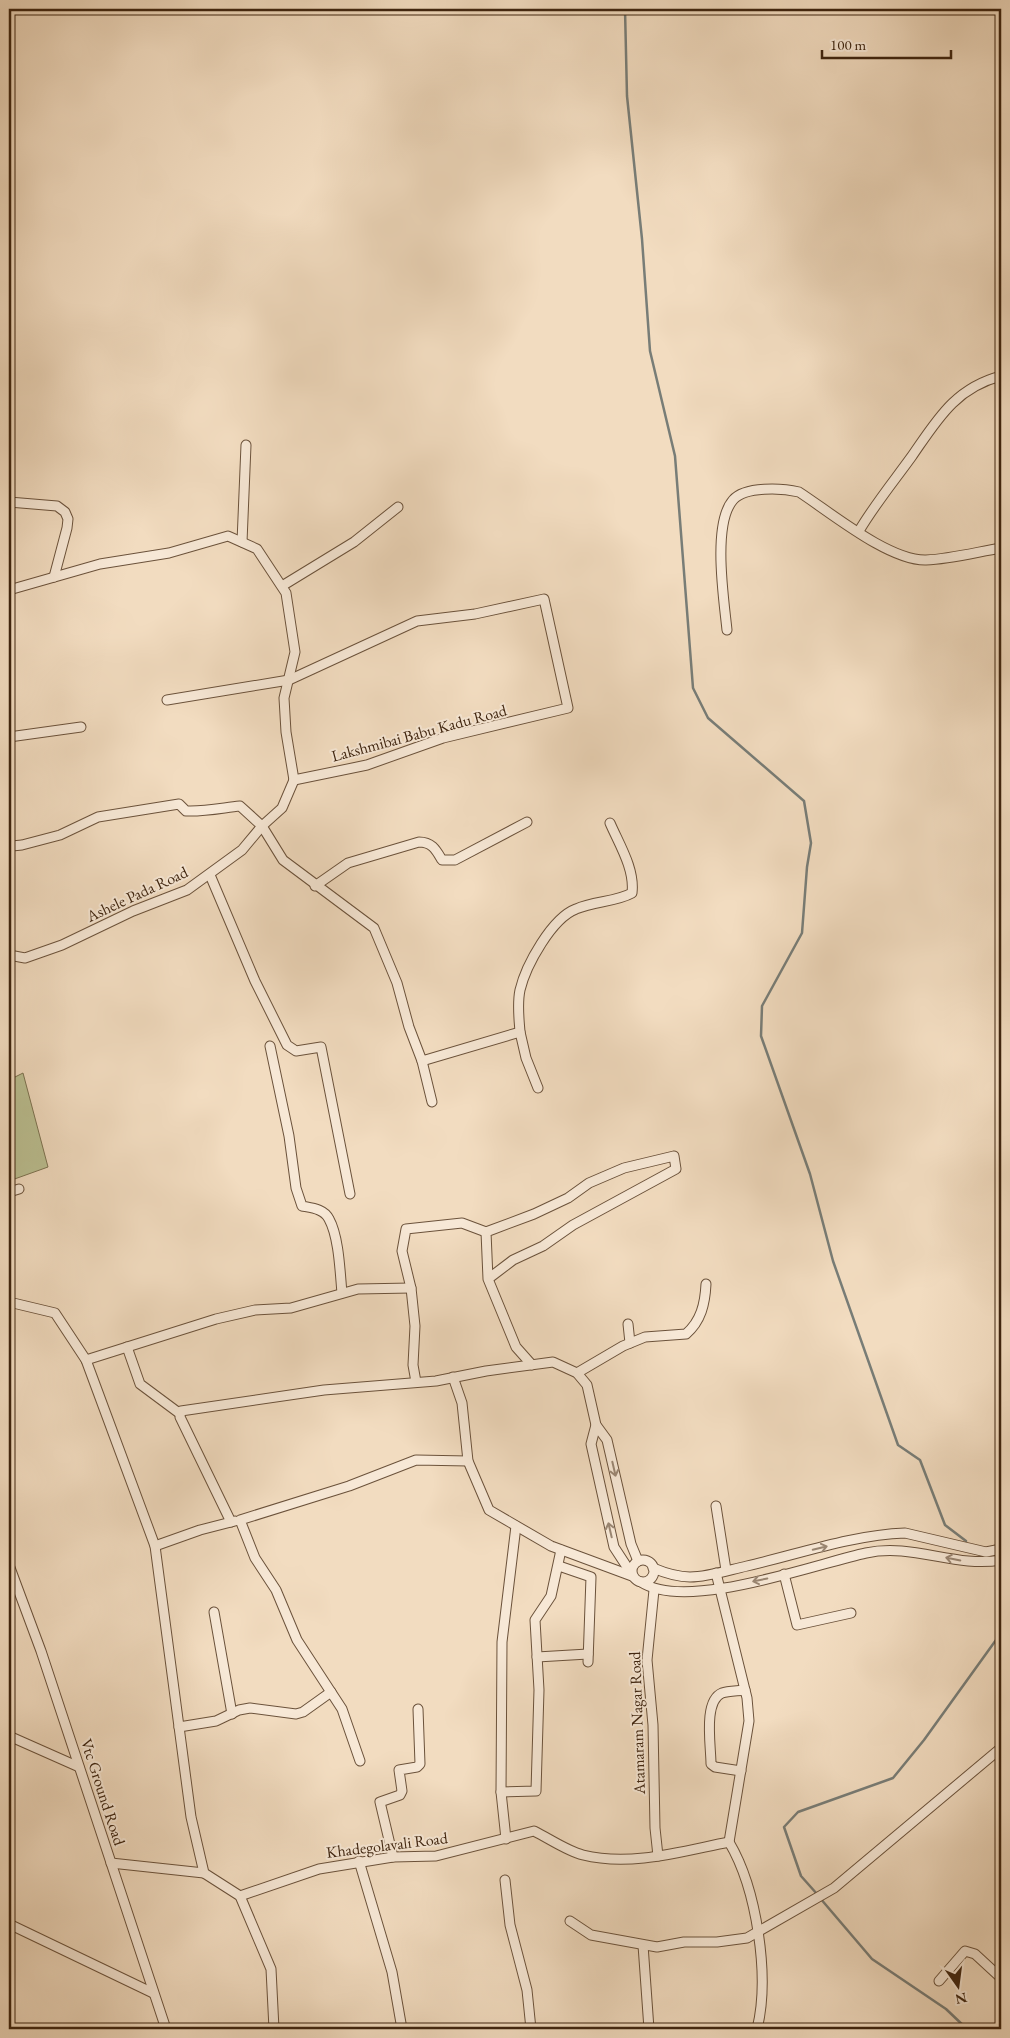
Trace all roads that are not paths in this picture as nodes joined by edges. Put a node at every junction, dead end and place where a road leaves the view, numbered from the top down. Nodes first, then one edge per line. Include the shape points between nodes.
1 (1001, 376) edge
2 (246, 445) dead end
3 (9, 502) edge
4 (398, 507) dead end
5 (859, 531) junction
6 (242, 542) junction
7 (1001, 548) edge
8 (54, 577) junction
9 (282, 586) junction
10 (9, 590) edge
11 (727, 630) dead end
12 (289, 680) junction
13 (167, 700) dead end
14 (81, 727) dead end
15 (9, 737) edge
16 (294, 780) junction
17 (527, 822) dead end
18 (610, 823) dead end
19 (262, 826) junction
20 (9, 844) edge
21 (210, 875) junction
22 (315, 886) junction
23 (9, 956) edge
24 (520, 1032) junction
25 (270, 1046) dead end
26 (422, 1061) junction
27 (538, 1088) dead end
28 (432, 1102) dead end
29 (19, 1189) dead end
30 (9, 1192) edge
31 (350, 1194) dead end
32 (486, 1232) junction
33 (488, 1279) junction
34 (706, 1284) dead end
35 (411, 1288) junction
36 (342, 1292) junction
37 (9, 1302) edge
38 (628, 1324) dead end
39 (630, 1343) junction
40 (127, 1347) junction
41 (86, 1360) junction
42 (532, 1365) junction
43 (577, 1373) junction
44 (453, 1377) junction
45 (416, 1382) junction
46 (179, 1413) junction
47 (596, 1425) junction
48 (468, 1460) junction
49 (716, 1506) dead end
50 (235, 1521) junction
51 (516, 1526) junction
52 (892, 1534) junction
53 (155, 1546) junction
54 (895, 1549) junction
55 (1001, 1549) edge
56 (561, 1550) junction
57 (773, 1560) junction
58 (1001, 1560) edge
59 (638, 1561) junction
60 (9, 1565) edge
61 (559, 1566) junction
62 (653, 1568) junction
63 (726, 1570) junction
64 (716, 1573) junction
65 (632, 1574) junction
66 (781, 1575) junction
67 (641, 1582) junction
68 (720, 1588) junction
69 (654, 1590) junction
70 (214, 1612) dead end
71 (851, 1613) dead end
72 (537, 1657) junction
73 (745, 1690) junction
74 (330, 1692) junction
75 (418, 1708) dead end
76 (232, 1714) junction
77 (179, 1727) junction
78 (9, 1736) edge
79 (1001, 1748) edge
80 (360, 1761) dead end
81 (79, 1766) junction
82 (741, 1771) junction
83 (501, 1792) junction
84 (506, 1839) junction
85 (729, 1842) junction
86 (658, 1856) junction
87 (393, 1857) junction
88 (359, 1862) junction
89 (111, 1864) junction
90 (204, 1873) junction
91 (505, 1880) dead end
92 (240, 1896) junction
93 (570, 1922) dead end
94 (9, 1924) edge
95 (759, 1931) junction
96 (643, 1945) junction
97 (1001, 1978) edge
98 (939, 1981) dead end
99 (152, 1993) junction
100 (166, 2029) edge
101 (274, 2029) edge
102 (402, 2029) edge
103 (531, 2029) edge
104 (649, 2029) edge
105 (757, 2029) edge

1 - 5 street via 972,388 942,412 880,496
2 - 6 street
3 - 8 street via 57,506 65,512 67,528
4 - 9 street via 354,542
5 - 7 street via 904,557 926,560
5 - 11 street via 799,492 784,488 746,493 733,499 725,513 721,568
6 - 8 street via 228,536 169,553 100,564
6 - 9 street via 257,548
8 - 10 street
9 - 12 street via 296,652
12 - 13 street
12 - 16 street via 285,706
12 - 16 street, Lakshmibai Babu Kadu Road via 417,621 476,614 544,598 568,708 443,738 367,765
14 - 15 street
16 - 19 street, Ashele Pada Road via 282,808
17 - 22 street via 454,860 442,860 428,842 419,842 348,863
18 - 24 street via 627,862 632,893 578,908 560,918 538,949 524,978 518,1009
19 - 20 street via 240,806 198,812 186,811 178,804 98,818 60,835 22,845
19 - 21 street, Ashele Pada Road via 242,850
19 - 22 street via 283,860
21 - 23 street, Ashele Pada Road via 187,890 133,911 62,945 25,958
21 - 31 street via 287,1046 296,1051 321,1048
22 - 26 street via 374,928 397,983
24 - 26 street
24 - 27 street
25 - 36 street via 296,1188 302,1206 318,1209 329,1218
26 - 28 street
29 - 30 street
32 - 33 street
32 - 33 street via 534,1214 568,1198 588,1183 624,1168 674,1156 676,1169 513,1260
32 - 35 street via 462,1223 406,1229 402,1251
33 - 42 street via 516,1347
34 - 39 street via 701,1313 686,1334 645,1337
35 - 36 street via 358,1288
35 - 45 street
36 - 40 street via 292,1308 255,1310 216,1319
37 - 41 street via 56,1313
38 - 39 street
39 - 43 street
40 - 41 street
40 - 46 street via 138,1381
41 - 53 street
42 - 43 street via 553,1362
42 - 44 street
43 - 47 street via 586,1384
44 - 45 street
44 - 48 street via 462,1403
45 - 46 street via 324,1390
46 - 50 street
47 -> 59 street via 607,1440 631,1544
65 -> 47 street via 614,1547 591,1444
48 - 50 street via 416,1460 349,1486
48 - 51 street via 489,1510
49 - 63 street
50 - 53 street
50 - 74 street via 276,1590 297,1640
51 - 56 street
51 - 83 street via 502,1642
52 - 54 street
52 - 55 street via 986,1552
57 -> 52 street
53 - 77 street
58 -> 54 street via 963,1562
54 - 66 street
56 - 61 street
56 - 65 street
57 - 63 street
57 - 66 street
59 - 62 street via 649,1562
59 - 65 street
60 - 81 street, Vtc Ground Road
61 - 72 street via 551,1596 535,1620
61 - 72 street via 591,1577 588,1658
62 - 64 street via 691,1577
62 - 67 street via 652,1578
63 - 64 street
64 - 68 street
65 - 67 street
66 -> 68 street
66 - 71 street via 796,1625
67 - 69 street
68 - 69 street via 694,1592
68 - 73 street
69 - 86 street, Atamaram Nagar Road via 647,1660
70 - 76 street
72 - 83 street via 536,1791
73 - 82 street via 749,1721
73 - 82 street via 722,1693 709,1706 711,1764
74 - 76 street via 296,1714 250,1708
74 - 80 street via 342,1709
75 - 87 street via 420,1764 399,1770 400,1795 380,1802
76 - 77 street via 203,1724
77 - 90 street via 191,1816
78 - 81 street
79 - 95 street via 834,1888
81 - 89 street, Vtc Ground Road
82 - 85 street
83 - 84 street
84 - 86 street, Khadegolavali Road via 534,1831 581,1854 607,1860
84 - 87 street, Khadegolavali Road via 436,1856
85 - 86 street, Khadegolavali Road
85 - 95 street via 738,1857
87 - 88 street, Khadegolavali Road
88 - 92 street, Khadegolavali Road via 319,1869
88 - 102 street via 392,1972
89 - 90 street
89 - 99 street, Vtc Ground Road
90 - 92 street
91 - 103 street via 510,1925 528,1990
92 - 101 street via 270,1969
93 - 96 street via 591,1935
94 - 99 street
95 - 96 street via 747,1938 718,1942 684,1942 657,1947
95 - 105 street via 764,1992
96 - 104 street
97 - 98 street via 975,1954 965,1951
99 - 100 street, Vtc Ground Road

